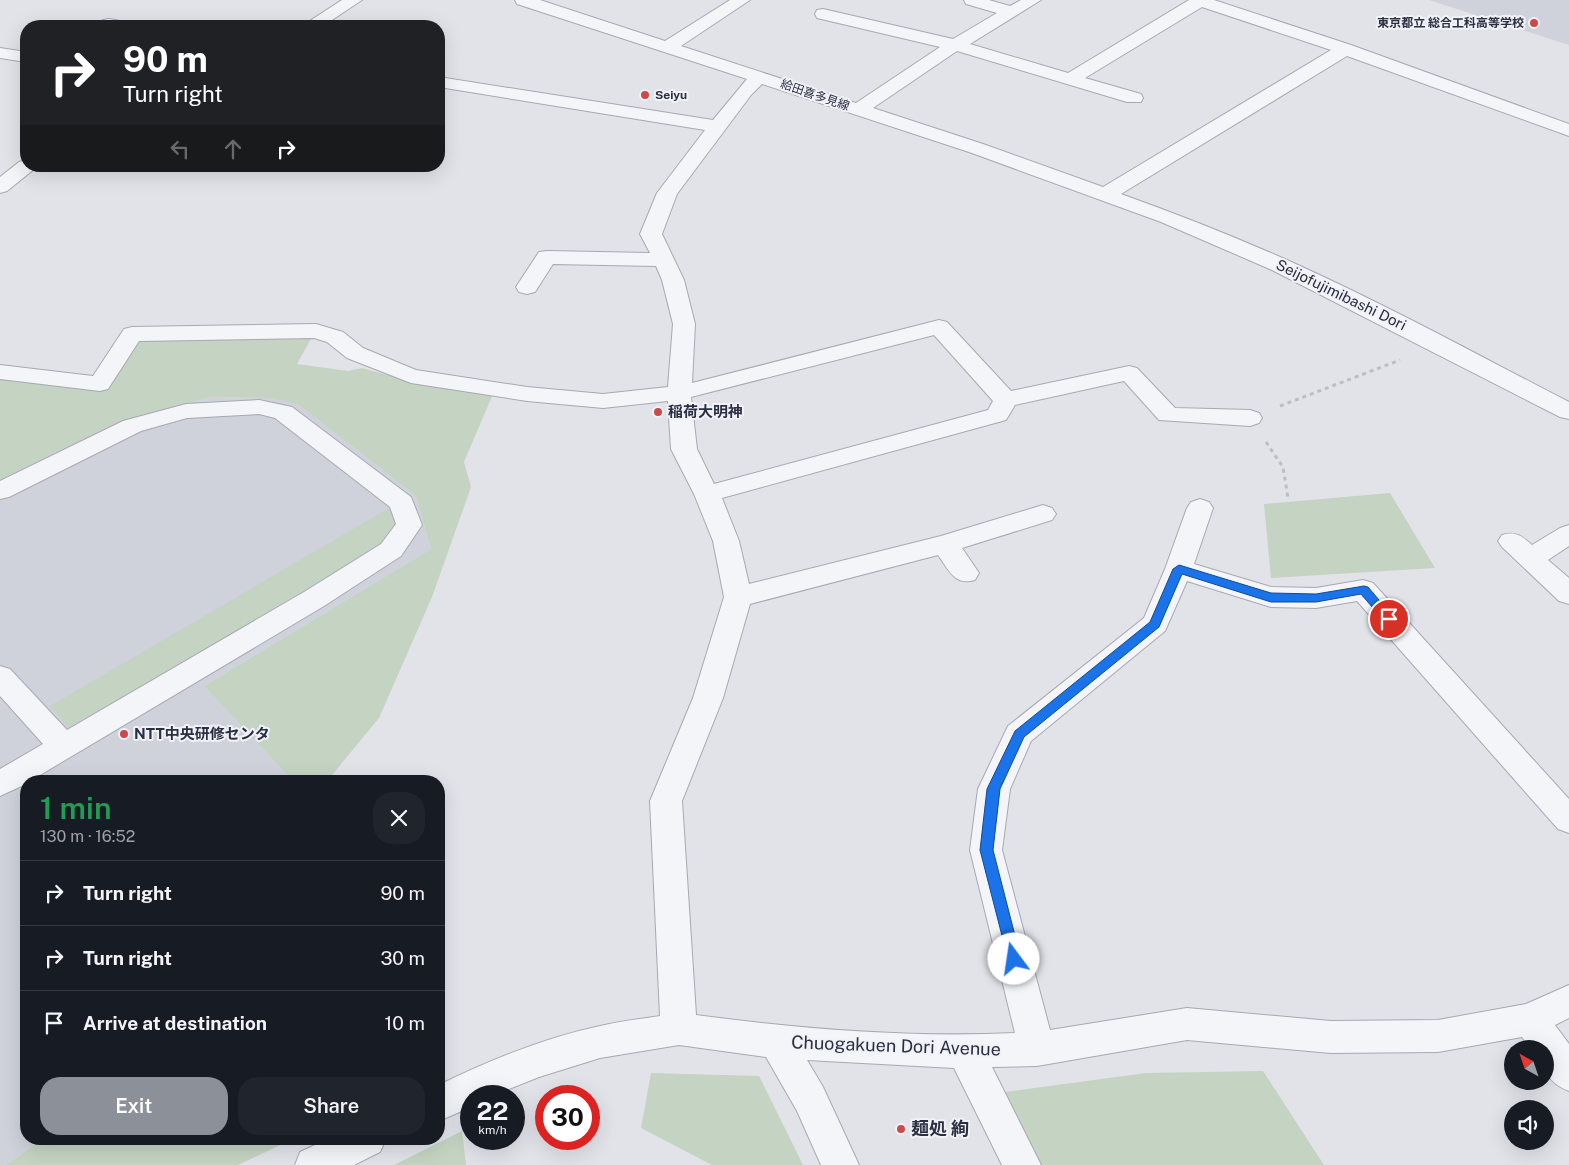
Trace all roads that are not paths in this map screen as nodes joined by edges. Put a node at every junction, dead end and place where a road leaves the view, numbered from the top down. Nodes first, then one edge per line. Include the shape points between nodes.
1 (354, 0) edge
2 (523, 0) edge
3 (742, 0) edge
4 (972, 0) edge
5 (1033, 0) edge
6 (1198, 1) edge
7 (1010, 12) junction
8 (823, 14) dead end
9 (321, 20) edge
10 (955, 45) junction
11 (669, 46) junction
12 (1345, 49) junction
13 (0, 53) edge
14 (20, 57) edge
15 (760, 76) junction
16 (1070, 79) junction
17 (445, 83) edge
18 (1134, 98) dead end
19 (858, 110) junction
20 (717, 126) junction
21 (1569, 130) edge
22 (0, 160) edge
23 (20, 164) edge
24 (20, 170) edge
25 (0, 187) edge
26 (1105, 195) junction
27 (662, 260) junction
28 (527, 287) dead end
29 (0, 372) edge
30 (679, 393) junction
31 (1006, 400) junction
32 (1569, 412) edge
33 (1250, 418) road end
34 (0, 491) edge
35 (707, 494) junction
36 (1200, 508) dead end
37 (1043, 514) dead end
38 (1569, 534) edge
39 (945, 544) junction
40 (1179, 569) junction
41 (965, 573) dead end
42 (1569, 594) edge
43 (738, 597) junction
44 (0, 676) edge
45 (64, 746) junction
46 (0, 784) edge
47 (1569, 820) edge
48 (1569, 1001) edge
49 (1530, 1019) junction
50 (679, 1029) junction
51 (777, 1042) junction
52 (1037, 1050) junction
53 (966, 1052) junction
54 (1569, 1074) edge
55 (445, 1101) edge
56 (355, 1145) edge
57 (314, 1165) edge
58 (840, 1165) edge
59 (1022, 1165) edge

1 - 9 street
2 - 11 street, 給田喜多見線
3 - 11 street
4 - 7 street
5 - 7 street
6 - 12 street
6 - 16 street
7 - 10 street
8 - 10 street
10 - 16 street
10 - 19 street
11 - 15 street, 給田喜多見線
12 - 21 street
12 - 26 street
13 - 14 street
15 - 19 street, 給田喜多見線
15 - 20 street
16 - 18 street
17 - 20 street
19 - 26 street, 給田喜多見線
20 - 27 street via 667,193 651,234
22 - 23 street
24 - 25 street
26 - 32 street, Seijofujimibashi Dori via 1280,265
27 - 28 street via 546,257
27 - 30 street via 673,280 684,324
29 - 30 street via 100,384 132,334 316,331 335,337 355,353 411,376 527,394 603,400
30 - 31 street via 939,327
30 - 35 street via 684,449
31 - 33 street via 1129,373 1168,415
31 - 35 street via 997,415
34 - 45 street via 132,426 186,411 259,407 284,412 402,504 409,525 391,550
35 - 43 street via 726,541
36 - 40 street
37 - 39 street
38 - 42 street via 1521,550
39 - 41 street
39 - 43 street
40 - 47 street via 1271,598 1316,598 1364,590
40 - 52 street via 1155,624 1019,734 994,789 986,850
43 - 50 street via 708,698 666,801
44 - 45 street
45 - 46 street
48 - 49 street, Chuogakuen Dori Avenue
49 - 52 street, Chuogakuen Dori Avenue via 1438,1036 1331,1037 1187,1024
49 - 54 street
50 - 51 street, Chuogakuen Dori Avenue
50 - 55 street, Chuogakuen Dori Avenue via 600,1042 536,1061
51 - 53 street, Chuogakuen Dori Avenue
51 - 58 street via 810,1099
52 - 53 street, Chuogakuen Dori Avenue
53 - 59 street
56 - 57 street

